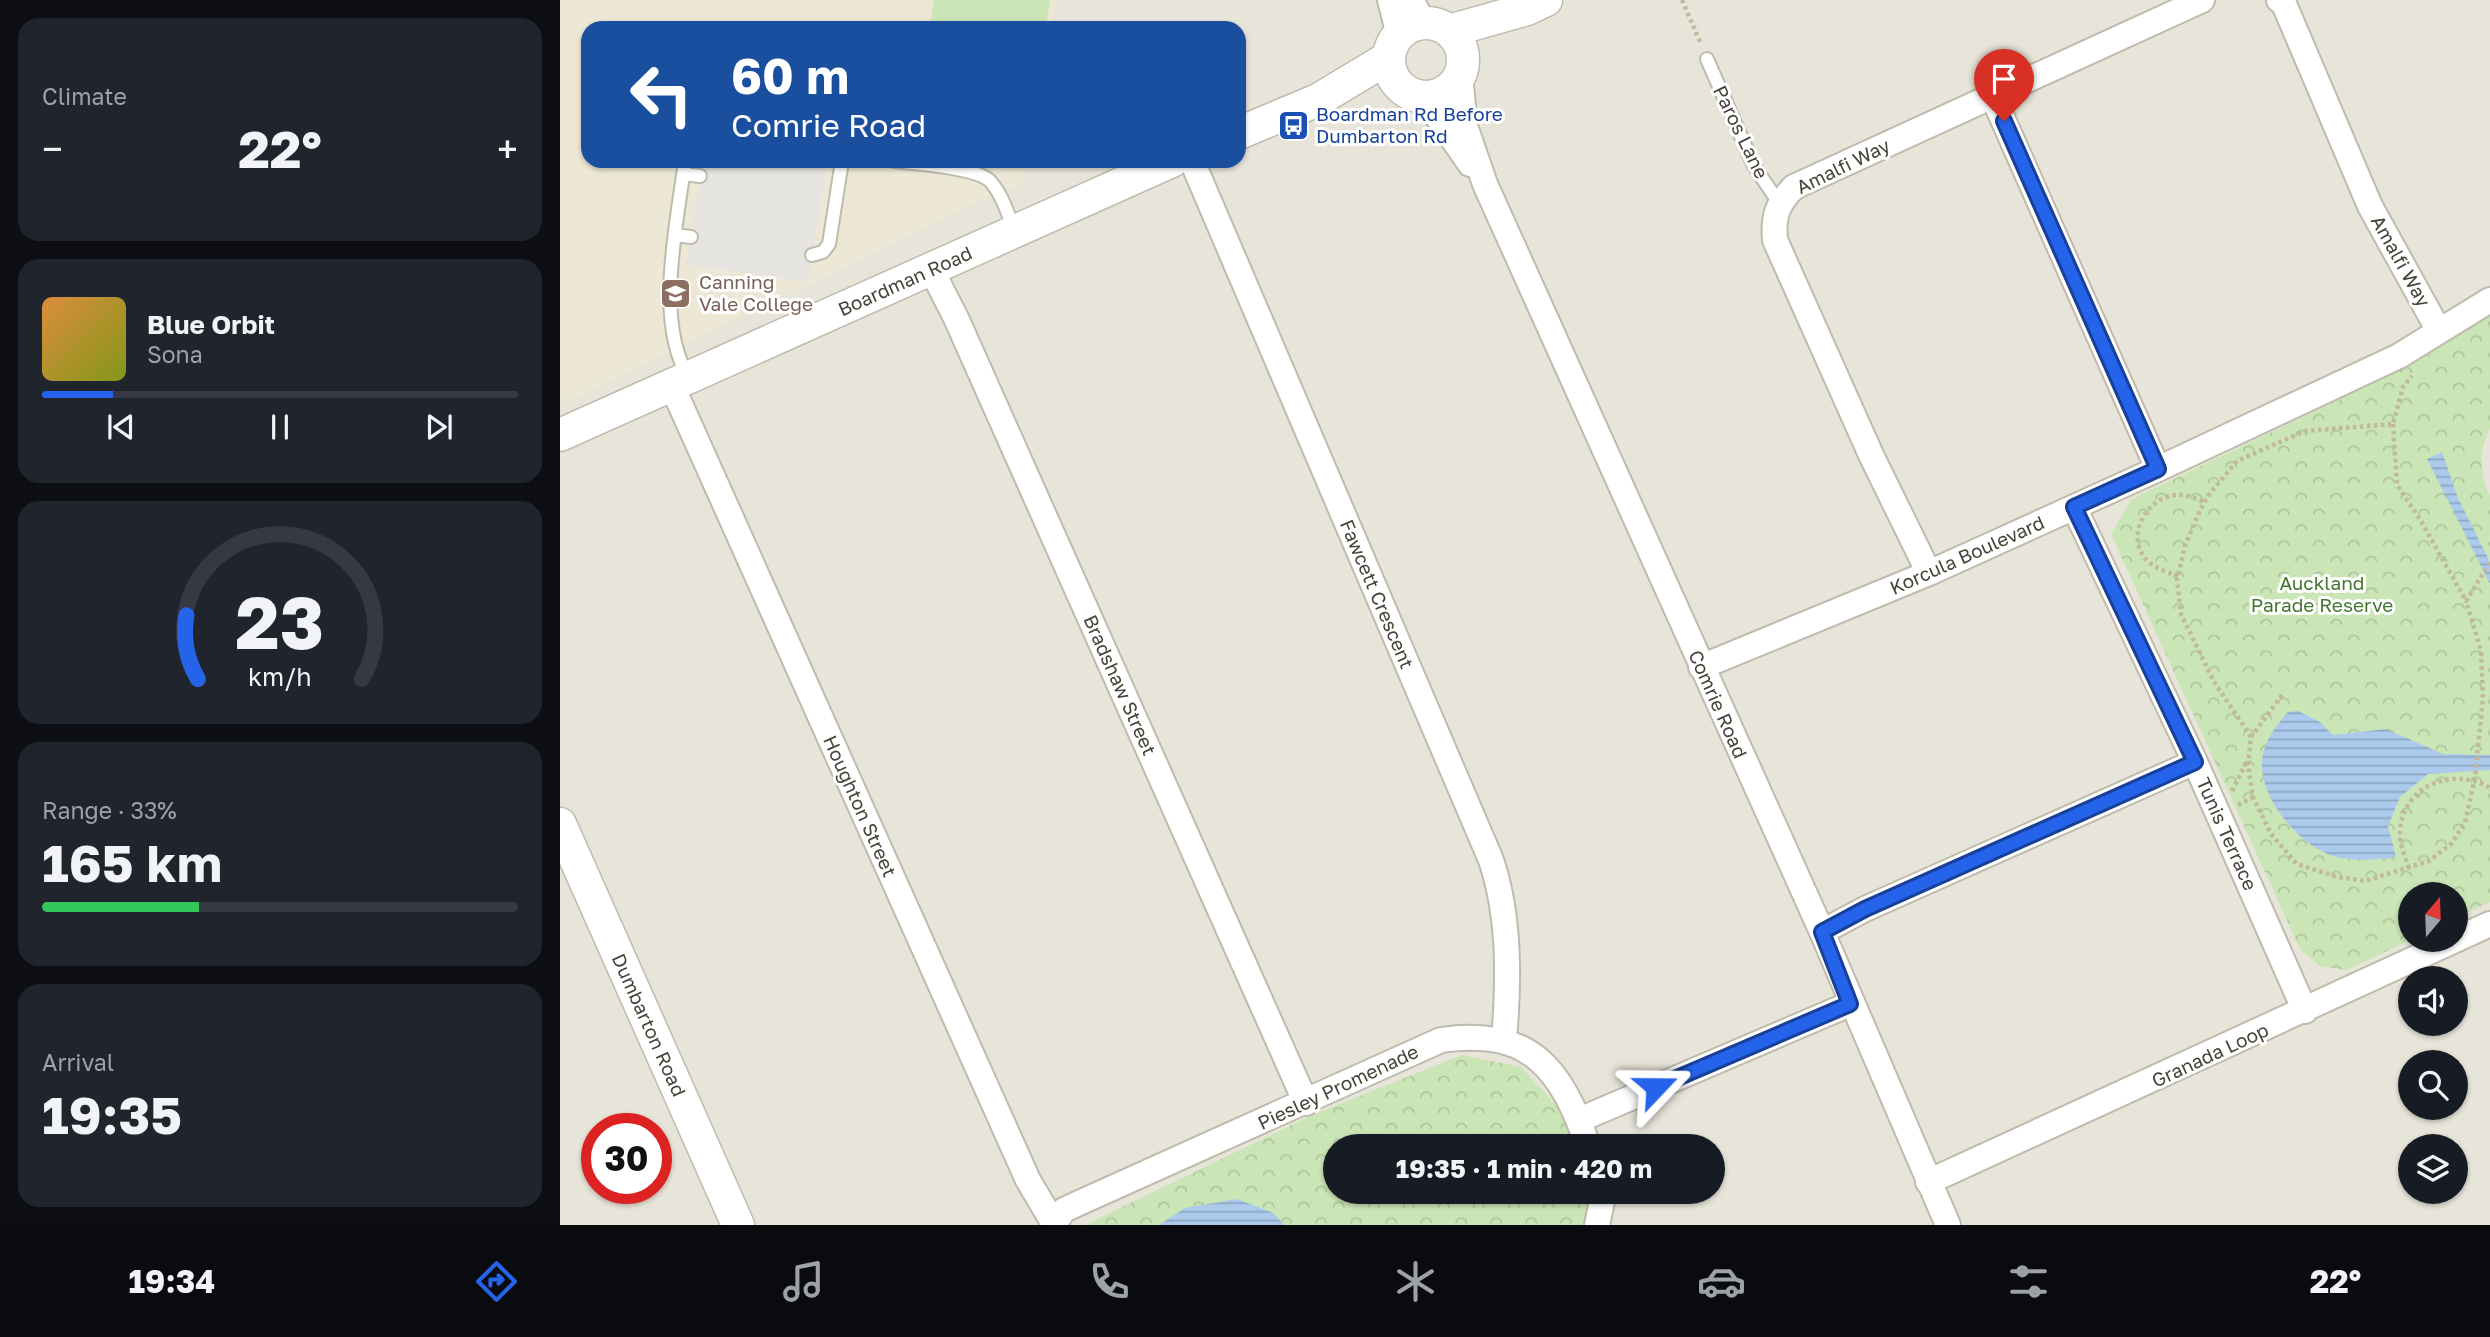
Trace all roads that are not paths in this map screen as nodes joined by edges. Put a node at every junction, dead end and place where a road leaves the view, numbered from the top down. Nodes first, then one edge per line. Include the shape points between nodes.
1 (1390, 0) edge
2 (2202, 0) edge
3 (2279, 0) edge
4 (1537, 4) edge
5 (1414, 29) edge
6 (1707, 59) road end
7 (1461, 69) junction
8 (1412, 92) junction
9 (1993, 97) junction
10 (1318, 100) junction
11 (1246, 130) edge
12 (684, 168) edge
13 (686, 168) edge
14 (840, 168) edge
15 (941, 168) edge
16 (1157, 168) edge
17 (1195, 168) edge
18 (701, 176) dead end
19 (1485, 184) junction
20 (1779, 203) junction
21 (1015, 232) junction
22 (675, 235) junction
23 (691, 237) dead end
24 (812, 255) dead end
25 (931, 269) junction
26 (2490, 300) edge
27 (2439, 331) junction
28 (681, 382) junction
29 (560, 435) edge
30 (2158, 469) junction
31 (2074, 507) junction
32 (1929, 573) junction
33 (1701, 667) junction
34 (2195, 762) junction
35 (560, 824) edge
36 (2490, 925) edge
37 (1822, 932) junction
38 (1850, 1004) junction
39 (2305, 1011) junction
40 (1504, 1040) junction
41 (1306, 1103) junction
42 (1579, 1120) junction
43 (1584, 1134) edge
44 (1928, 1182) junction
45 (1601, 1204) edge
46 (1054, 1224) edge
47 (738, 1225) edge
48 (1597, 1225) edge
49 (1948, 1225) edge

1 - 5 street
2 - 9 street, Amalfi Way
3 - 27 street, Amalfi Way via 2370,206
4 - 5 street
4 - 7 street via 1473,47
5 - 7 street via 1457,39
5 - 8 street via 1389,68
5 - 10 street
6 - 20 lane, Paros Lane via 1754,166
7 - 8 street via 1445,92
7 - 19 street, Comrie Road via 1465,126
8 - 10 street
8 - 19 street, Comrie Road
9 - 20 street, Amalfi Way via 1794,187
9 - 30 street
10 - 11 street
12 - 22 lane
13 - 18 lane
14 - 24 lane via 830,195 829,244
15 - 21 lane via 988,179
16 - 21 street, Boardman Road
17 - 40 street, Fawcett Crescent via 1491,860 1508,966
19 - 33 street, Comrie Road
20 - 32 street, Amalfi Way via 1775,240
21 - 25 street, Boardman Road
22 - 23 lane
22 - 28 lane via 668,293
25 - 28 street, Boardman Road
25 - 41 street, Bradshaw Street via 957,318
26 - 27 street, Korcula Boulevard
27 - 30 street, Korcula Boulevard via 2399,356
28 - 29 street, Boardman Road
28 - 46 street, Houghton Street via 1028,1180
30 - 31 street, Korcula Boulevard
31 - 32 street, Korcula Boulevard
31 - 34 street, Tunis Terrace
32 - 33 street, Korcula Boulevard
33 - 37 street, Comrie Road
34 - 37 street
34 - 39 street, Tunis Terrace
35 - 47 street, Dumbarton Road
36 - 39 street, Granada Loop
37 - 38 street, Comrie Road
38 - 42 street
38 - 44 street, Comrie Road
39 - 44 street, Granada Loop
40 - 41 street, Piesley Promenade via 1469,1036 1441,1040
40 - 42 street, Piesley Promenade via 1523,1046 1553,1073
41 - 46 street, Piesley Promenade via 1064,1210
42 - 43 street, Piesley Promenade
44 - 49 street, Comrie Road
45 - 48 street

